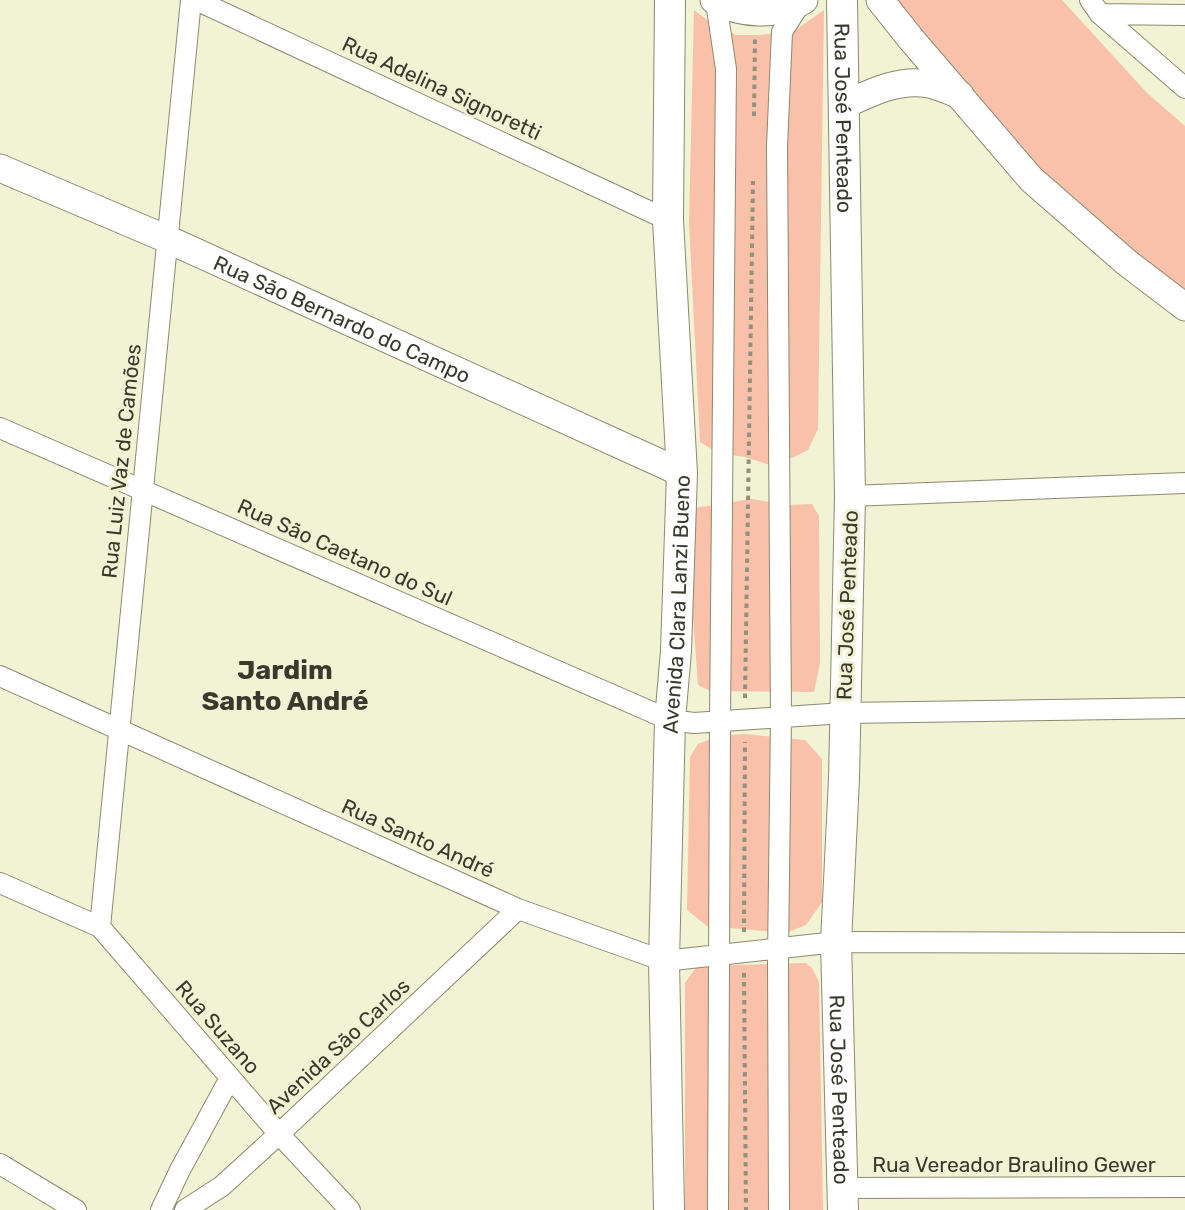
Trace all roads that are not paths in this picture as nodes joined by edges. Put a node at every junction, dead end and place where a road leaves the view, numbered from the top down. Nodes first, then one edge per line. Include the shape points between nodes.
1 (190, 0) edge
2 (196, 0) edge
3 (670, 0) edge
4 (842, 0) edge
5 (880, 0) edge
6 (715, 1) edge
7 (803, 1) edge
8 (1095, 7) edge
9 (1185, 15) edge
10 (1185, 88) edge
11 (960, 95) junction
12 (844, 105) junction
13 (0, 168) edge
14 (668, 220) junction
15 (167, 239) junction
16 (1185, 307) edge
17 (0, 428) edge
18 (682, 473) junction
19 (1185, 483) edge
20 (143, 490) junction
21 (850, 496) junction
22 (0, 676) edge
23 (1185, 708) edge
24 (844, 713) junction
25 (781, 717) junction
26 (670, 720) junction
27 (720, 721) junction
28 (119, 730) junction
29 (0, 883) edge
30 (518, 909) junction
31 (100, 927) junction
32 (836, 942) junction
33 (1185, 943) edge
34 (778, 949) junction
35 (719, 955) junction
36 (664, 961) junction
37 (230, 1078) junction
38 (279, 1134) junction
39 (0, 1164) edge
40 (1185, 1188) edge
41 (842, 1199) edge
42 (76, 1210) edge
43 (161, 1210) edge
44 (185, 1210) edge
45 (350, 1210) edge
46 (669, 1210) edge
47 (718, 1210) edge
48 (779, 1210) edge

1 - 15 street, Rua Luiz Vaz de Camões
2 - 14 street, Rua Adelina Signoretti
3 - 14 main road, Avenida Clara Lanzi Bueno
4 - 12 main road, Rua José Penteado
5 - 11 street
6 - 7 street via 744,12 774,12
6 - 27 street via 726,69
7 - 25 street via 782,32 777,146
8 - 9 street
8 - 10 street
11 - 12 street via 928,83 904,83
11 - 16 street via 1031,178 1126,262
12 - 21 main road, Rua José Penteado
13 - 15 street, Rua São Bernardo do Campo
14 - 18 main road, Avenida Clara Lanzi Bueno
15 - 18 street, Rua São Bernardo do Campo
15 - 20 street, Rua Luiz Vaz de Camões
17 - 20 street, Rua São Caetano do Sul
18 - 26 main road, Avenida Clara Lanzi Bueno
19 - 21 street
20 - 26 street, Rua São Caetano do Sul
20 - 28 street, Rua Luiz Vaz de Camões
21 - 24 main road, Rua José Penteado
22 - 28 street, Rua Santo André
23 - 24 street, Rua São Caetano do Sul
24 - 25 street, Rua São Caetano do Sul
24 - 32 main road, Rua José Penteado
25 - 27 street, Rua São Caetano do Sul
25 - 34 street
26 - 27 street, Rua São Caetano do Sul
26 - 36 main road, Avenida Clara Lanzi Bueno
27 - 35 street
28 - 30 street, Rua Santo André
28 - 31 street, Rua Luiz Vaz de Camões
29 - 31 street
30 - 36 street, Rua Santo André
30 - 38 street, Avenida São Carlos
31 - 37 street, Rua Suzano
32 - 33 street, Rua Santo André
32 - 34 street, Rua Santo André
32 - 41 main road, Rua José Penteado
34 - 35 street, Rua Santo André
34 - 48 street
35 - 36 street, Rua Santo André
35 - 47 street
36 - 46 main road, Avenida Clara Lanzi Bueno
37 - 38 street, Rua Suzano
37 - 43 street
38 - 44 street, Avenida São Carlos via 222,1186
38 - 45 street, Rua Suzano
39 - 42 street
40 - 41 street, Rua Vereador Braulino Gewer

